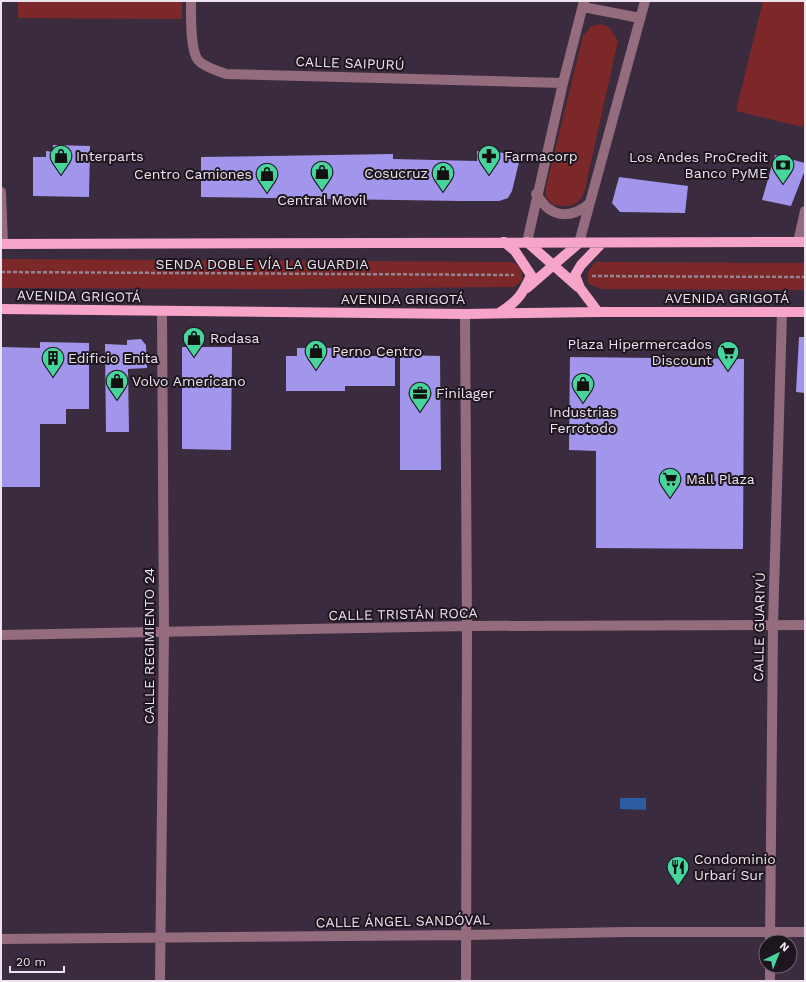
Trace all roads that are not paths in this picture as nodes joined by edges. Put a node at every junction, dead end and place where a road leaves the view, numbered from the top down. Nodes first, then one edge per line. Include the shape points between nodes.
1 (645, 1) edge
2 (191, 2) edge
3 (584, 4) edge
4 (640, 18) junction
5 (563, 83) junction
6 (1, 192) edge
7 (536, 194) junction
8 (590, 203) junction
9 (805, 211) edge
10 (504, 242) junction
11 (527, 242) junction
12 (801, 242) edge
13 (580, 243) junction
14 (602, 243) junction
15 (2, 244) edge
16 (554, 266) junction
17 (580, 288) junction
18 (525, 290) junction
19 (1, 309) edge
20 (162, 312) junction
21 (598, 312) junction
22 (782, 312) junction
23 (805, 312) edge
24 (499, 313) junction
25 (465, 314) junction
26 (805, 625) edge
27 (467, 626) junction
28 (772, 626) junction
29 (164, 633) junction
30 (1, 635) edge
31 (805, 932) edge
32 (770, 934) edge
33 (791, 934) edge
34 (467, 935) junction
35 (758, 937) edge
36 (160, 938) junction
37 (1, 939) edge
38 (160, 981) edge
39 (466, 981) edge

1 - 4 street
2 - 5 street, CALLE SAIPURÚ via 193,48 197,59 208,67 226,74
3 - 4 street
3 - 5 street
4 - 8 street
5 - 7 street
6 - 15 street
7 - 8 street via 549,209 560,214 582,210
7 - 11 street
8 - 13 street
9 - 12 street
10 - 11 main road
10 - 15 main road
10 - 18 main road via 515,251 531,275
11 - 13 main road
11 - 16 main road
12 - 14 main road
13 - 14 main road
13 - 16 main road
14 - 17 main road via 575,275
16 - 17 main road
16 - 18 main road
17 - 21 main road
18 - 24 main road via 515,303
19 - 20 main road, AVENIDA GRIGOTÁ
20 - 25 main road, AVENIDA GRIGOTÁ
20 - 29 street, CALLE REGIMIENTO 24
21 - 22 main road, AVENIDA GRIGOTÁ
21 - 24 main road, AVENIDA GRIGOTÁ
22 - 23 main road, AVENIDA GRIGOTÁ
22 - 28 street, CALLE GUARIYÚ
24 - 25 main road, AVENIDA GRIGOTÁ
25 - 27 street
26 - 28 street, CALLE TRISTÁN ROCA
27 - 28 street, CALLE TRISTÁN ROCA
27 - 29 street, CALLE TRISTÁN ROCA
27 - 34 street
28 - 32 street, CALLE GUARIYÚ
29 - 30 street, CALLE TRISTÁN ROCA
29 - 36 street, CALLE REGIMIENTO 24
31 - 33 street, CALLE ÁNGEL SANDÓVAL
34 - 35 street, CALLE ÁNGEL SANDÓVAL via 626,932
34 - 36 street, CALLE ÁNGEL SANDÓVAL
34 - 39 street
36 - 37 street, CALLE ÁNGEL SANDÓVAL
36 - 38 street, CALLE REGIMIENTO 24

